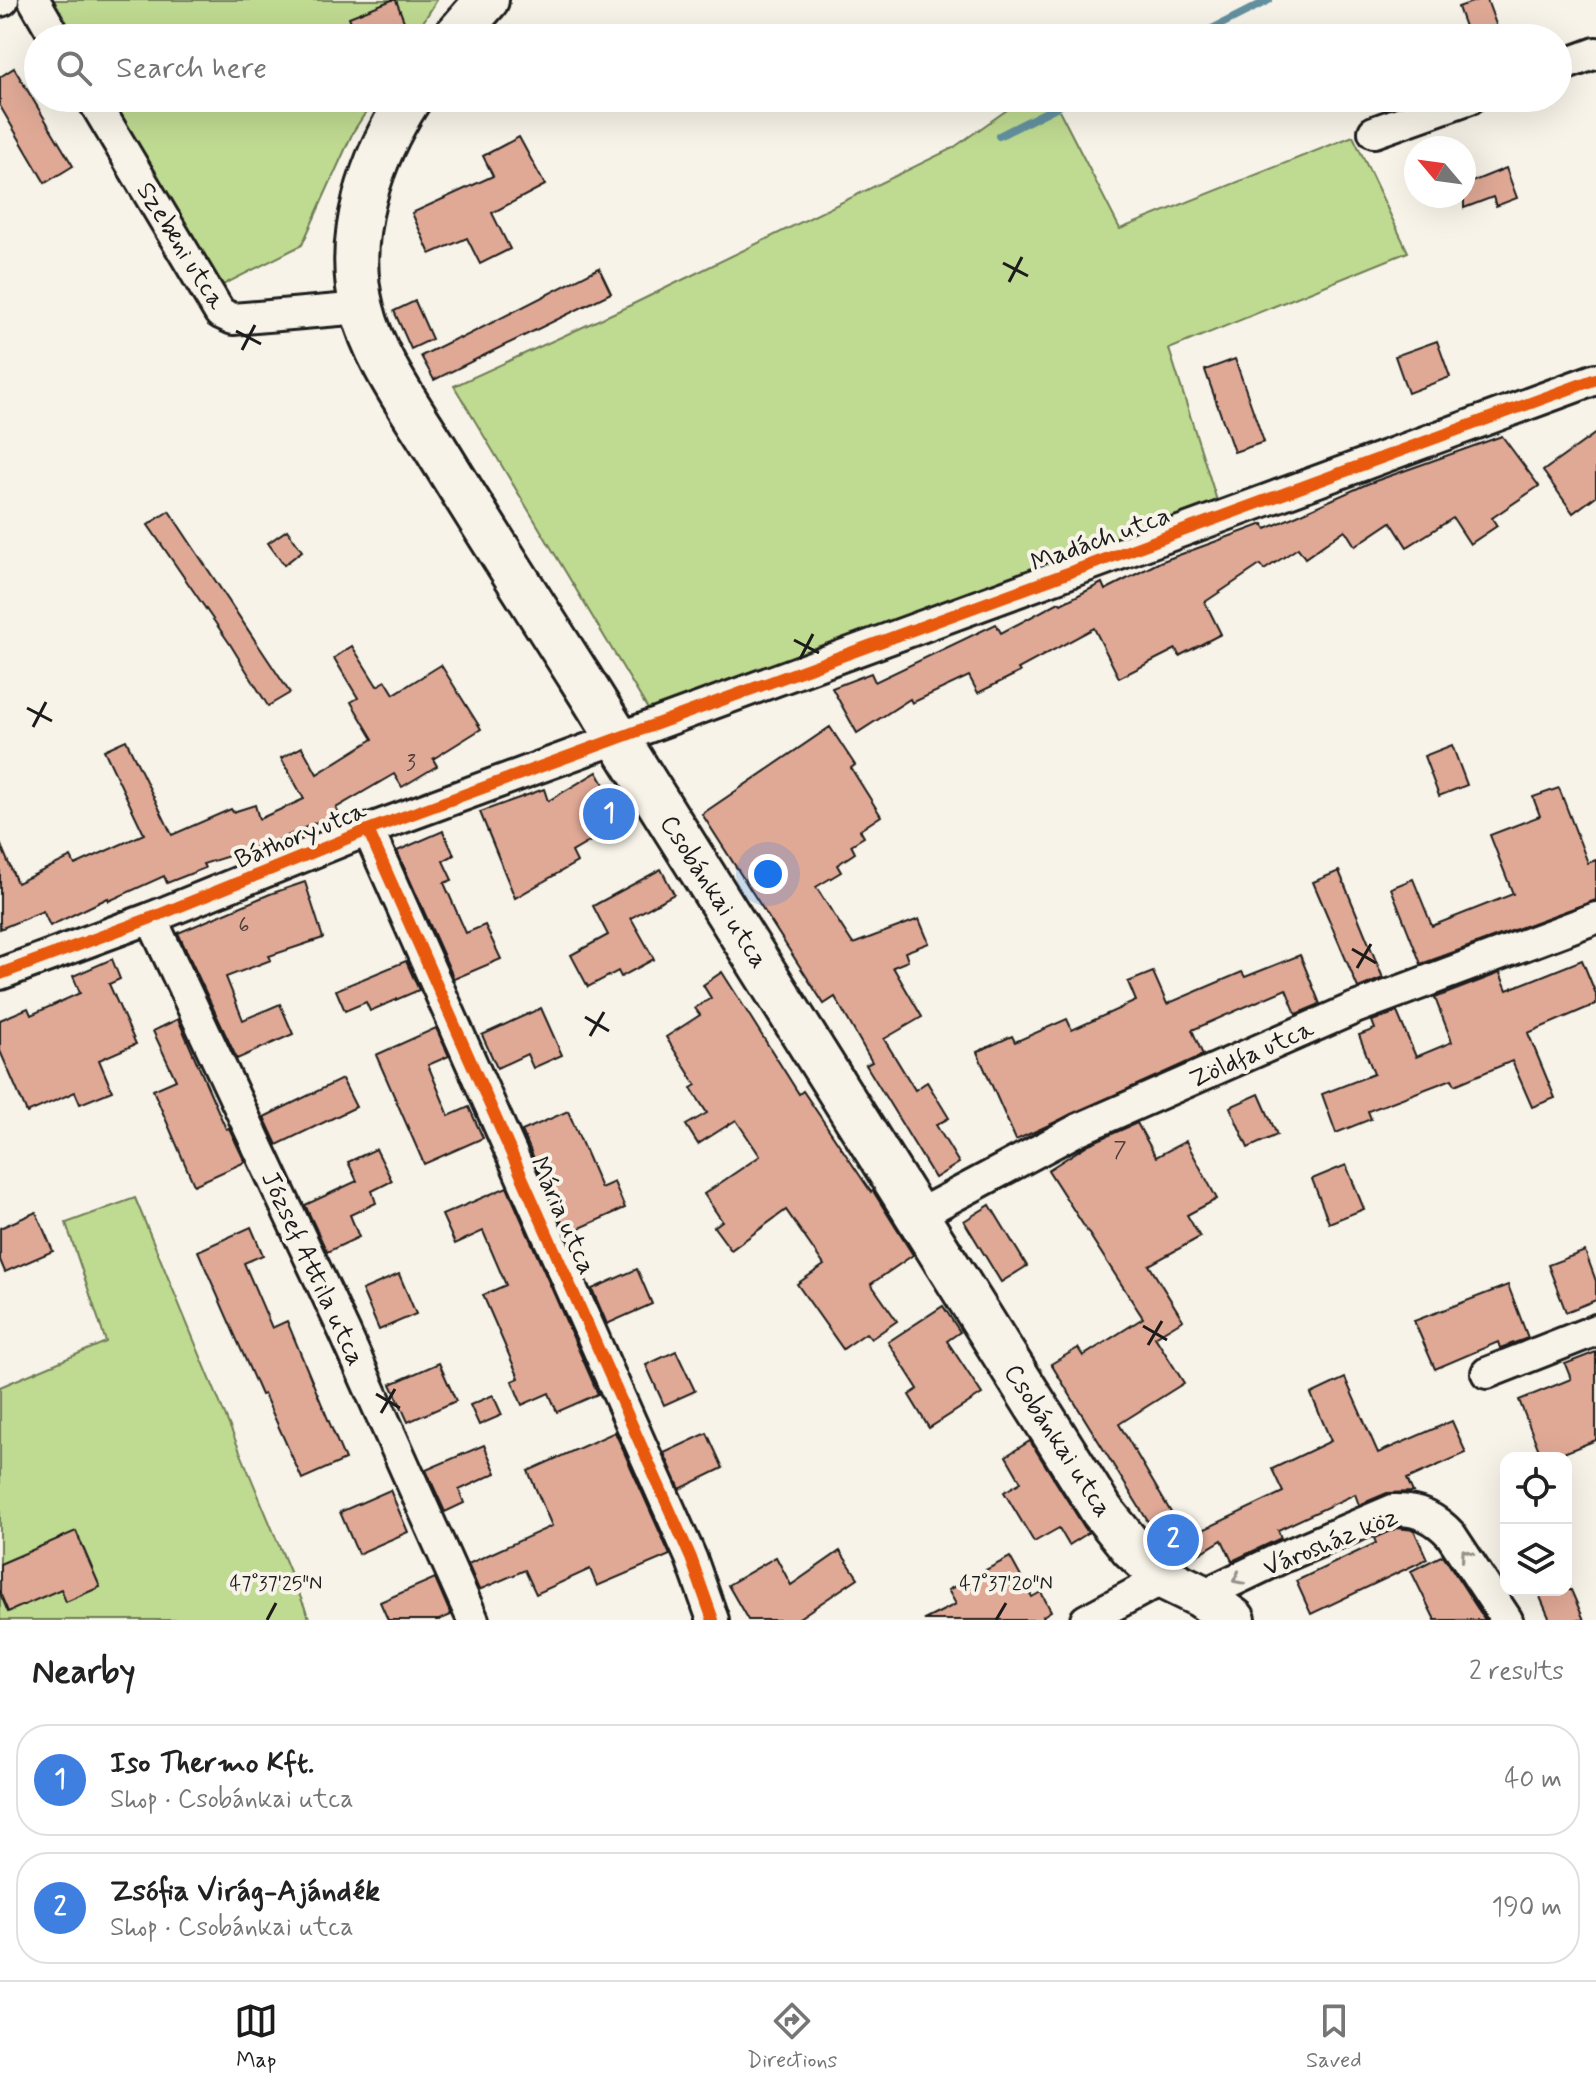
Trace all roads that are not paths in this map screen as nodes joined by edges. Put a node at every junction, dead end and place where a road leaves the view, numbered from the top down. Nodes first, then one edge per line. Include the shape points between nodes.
1 (34, 0) edge
2 (487, 0) edge
3 (48, 24) edge
4 (466, 24) edge
5 (1596, 53) edge
6 (1572, 62) edge
7 (100, 112) edge
8 (401, 112) edge
9 (1430, 112) edge
10 (1374, 132) dead end
11 (362, 308) junction
12 (1596, 379) edge
13 (618, 738) junction
14 (368, 830) junction
15 (151, 918) junction
16 (1596, 918) edge
17 (0, 974) edge
18 (918, 1215) junction
19 (1596, 1330) edge
20 (1487, 1373) dead end
21 (1164, 1578) junction
22 (1218, 1608) edge
23 (473, 1620) edge
24 (713, 1620) edge
25 (1086, 1620) edge
26 (1507, 1620) edge

1 - 3 street
2 - 4 main road
5 - 6 street
7 - 11 street, Szebeni utca via 220,313 233,319
8 - 11 main road, Csobánkai utca via 372,171 361,217 356,262
9 - 10 street
11 - 13 main road, Csobánkai utca via 386,366 416,417
12 - 13 street, Madách utca
13 - 14 street, Báthory utca
13 - 18 main road, Csobánkai utca
14 - 15 street, Báthory utca
14 - 24 street, Mária utca via 691,1558
15 - 17 street, Báthory utca
15 - 23 street, József Attila utca
16 - 18 street, Zöldfa utca via 1355,1008 1093,1122
18 - 21 main road, Csobánkai utca via 1102,1511
19 - 20 street
21 - 22 main road, Csobánkai utca
21 - 25 street
26 -> 22 street, Városház köz via 1451,1535 1441,1524 1409,1510 1366,1521

